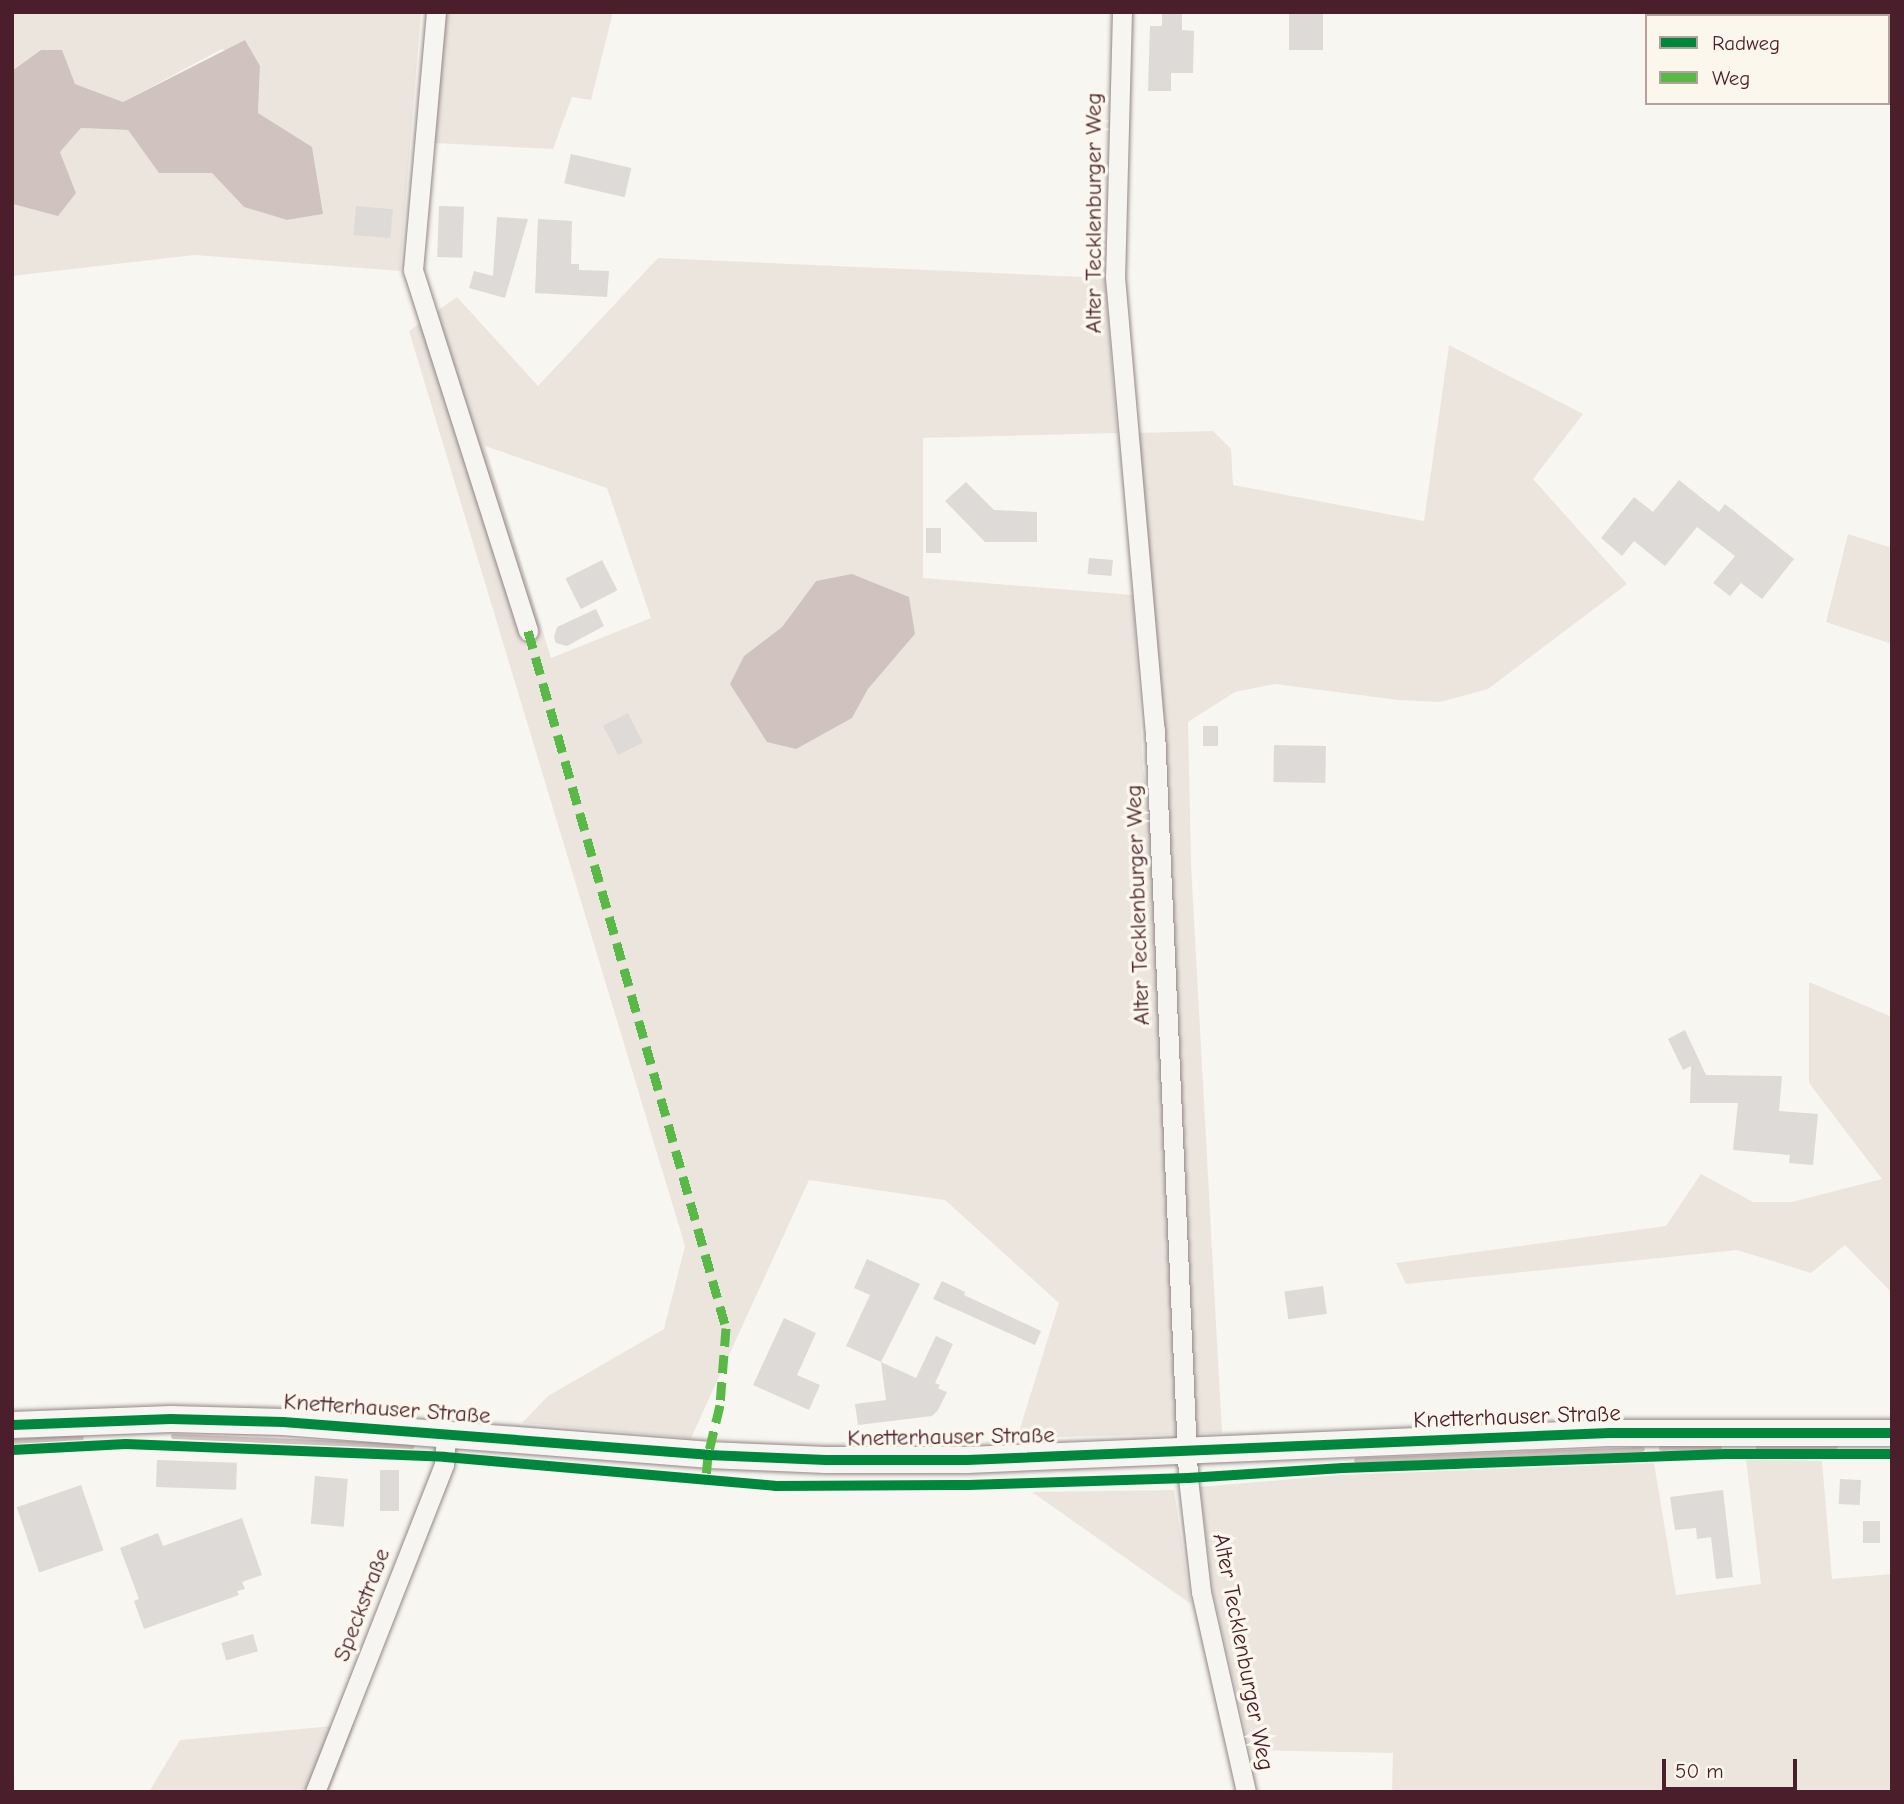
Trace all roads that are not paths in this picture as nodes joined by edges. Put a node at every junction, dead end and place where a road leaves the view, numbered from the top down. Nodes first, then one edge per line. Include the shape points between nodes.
1 (436, 12) edge
2 (1122, 12) edge
3 (528, 631) dead end
4 (12, 1425) edge
5 (1892, 1433) edge
6 (446, 1434) junction
7 (1186, 1452) junction
8 (315, 1792) edge
9 (1246, 1792) edge

1 - 3 street via 413,270
2 - 7 street, Alter Tecklenburger Weg via 1115,277 1155,730
4 - 6 street, Knetterhauser Straße via 171,1419
5 - 7 street, Knetterhauser Straße via 1609,1433
6 - 7 street, Knetterhauser Straße via 826,1460
6 - 8 street, Speckstraße via 444,1464
7 - 9 street, Alter Tecklenburger Weg via 1201,1592

